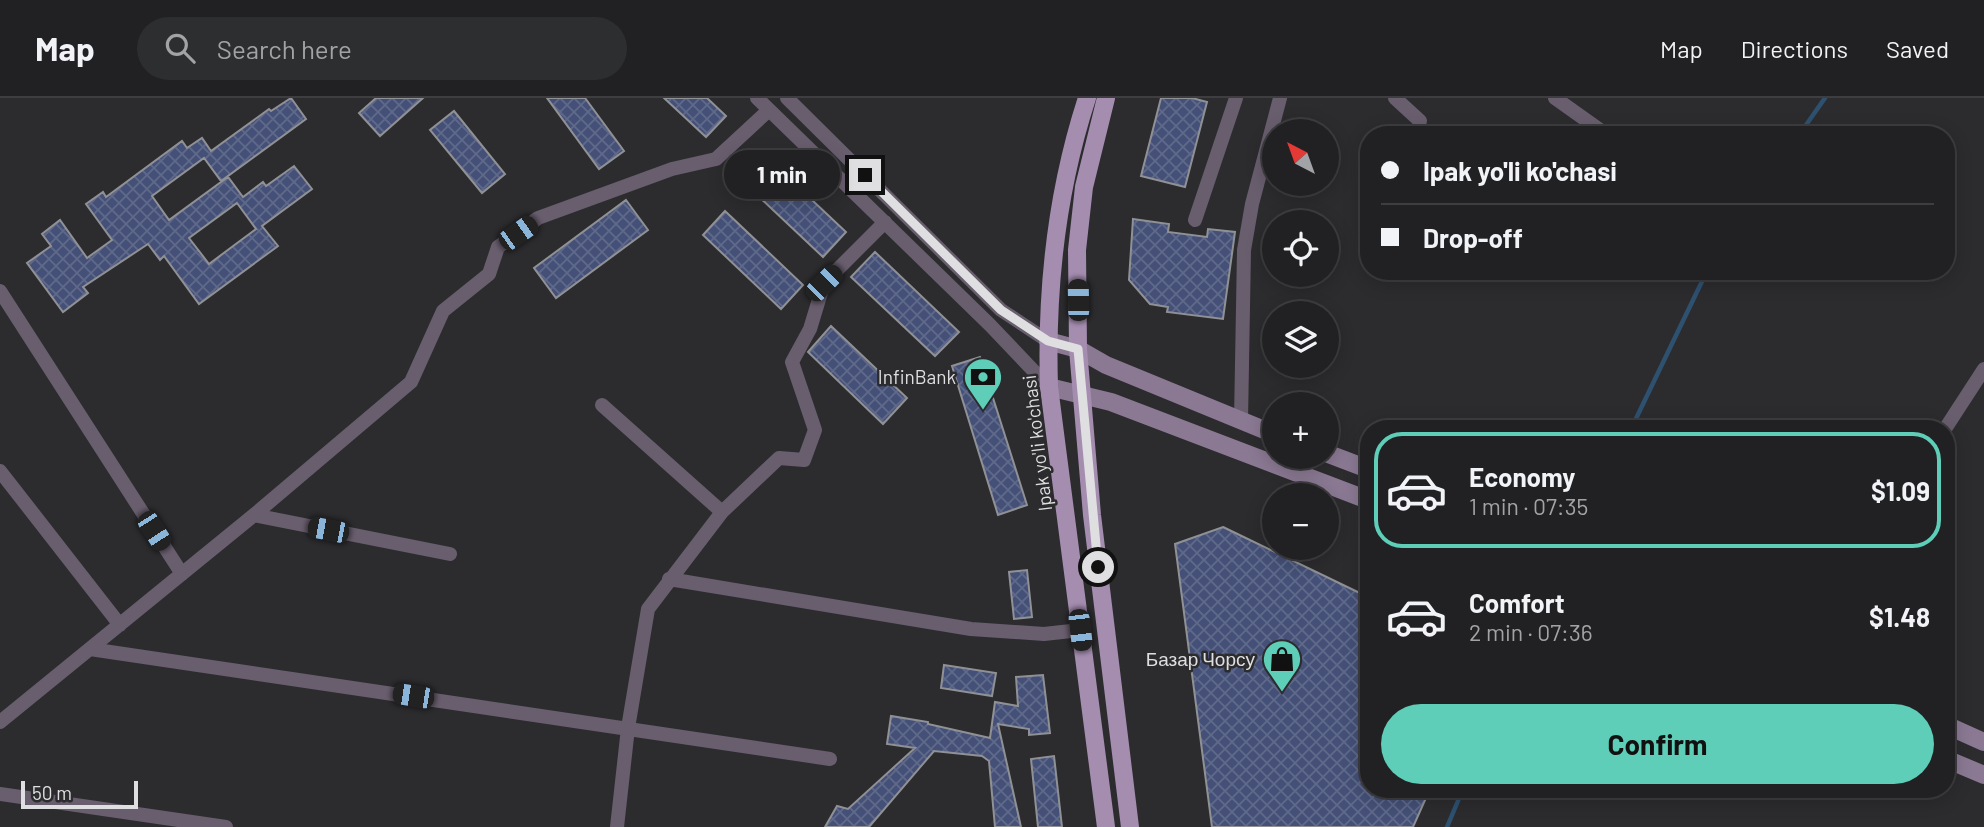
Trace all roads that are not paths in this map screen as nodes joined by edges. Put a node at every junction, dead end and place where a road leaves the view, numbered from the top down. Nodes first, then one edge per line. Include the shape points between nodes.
1 (757, 98) edge
2 (787, 98) edge
3 (1087, 98) edge
4 (1106, 98) edge
5 (1236, 98) edge
6 (1280, 98) edge
7 (1395, 98) edge
8 (1555, 98) edge
9 (769, 110) junction
10 (1420, 121) dead end
11 (1594, 126) edge
12 (1195, 220) dead end
13 (885, 222) junction
14 (0, 291) edge
15 (1048, 341) junction
16 (1078, 349) junction
17 (1984, 369) edge
18 (1049, 387) junction
19 (1081, 396) junction
20 (602, 405) dead end
21 (1951, 420) edge
22 (1241, 421) junction
23 (1262, 429) edge
24 (1339, 458) edge
25 (1360, 466) edge
26 (0, 471) edge
27 (1360, 497) edge
28 (722, 512) junction
29 (254, 515) junction
30 (450, 554) dead end
31 (182, 575) junction
32 (669, 579) junction
33 (120, 625) junction
34 (1080, 630) junction
35 (90, 649) junction
36 (0, 722) edge
37 (628, 728) junction
38 (1955, 729) edge
39 (1984, 742) edge
40 (830, 759) dead end
41 (1955, 763) edge
42 (1984, 775) edge
43 (0, 794) edge
44 (226, 827) edge
45 (617, 827) edge
46 (1106, 827) edge
47 (1130, 827) edge

1 - 9 street
2 - 15 street via 1001,310
3 - 15 main road, Ipak yo'li ko'chasi via 1072,143 1058,226
4 - 16 main road via 1082,200 1077,250
5 - 12 street
6 - 22 street via 1244,250
7 - 10 street
8 - 11 street
9 - 13 street
9 - 29 street via 716,159 672,169 538,218 498,247 489,274 443,311 411,382
13 - 18 street
13 - 28 street via 824,283 810,329 792,362 815,430 804,460 779,458
14 - 31 street
15 - 16 main road
15 - 18 main road, Ipak yo'li ko'chasi
16 - 19 main road
16 - 22 main road
17 - 21 street
18 - 19 main road
18 - 34 main road, Ipak yo'li ko'chasi
19 - 27 main road via 1111,402
19 - 47 main road
20 - 28 street
22 - 23 main road
24 - 25 main road
26 - 33 street
28 - 32 street
29 - 30 street
29 - 31 street
31 - 33 street
32 - 34 street via 971,629 1044,634
32 - 37 street via 648,609
33 - 35 street
34 - 46 main road, Ipak yo'li ko'chasi
35 - 36 street
35 - 37 street
37 - 40 street
37 - 45 street
38 - 39 main road
41 - 42 main road
43 - 44 street

